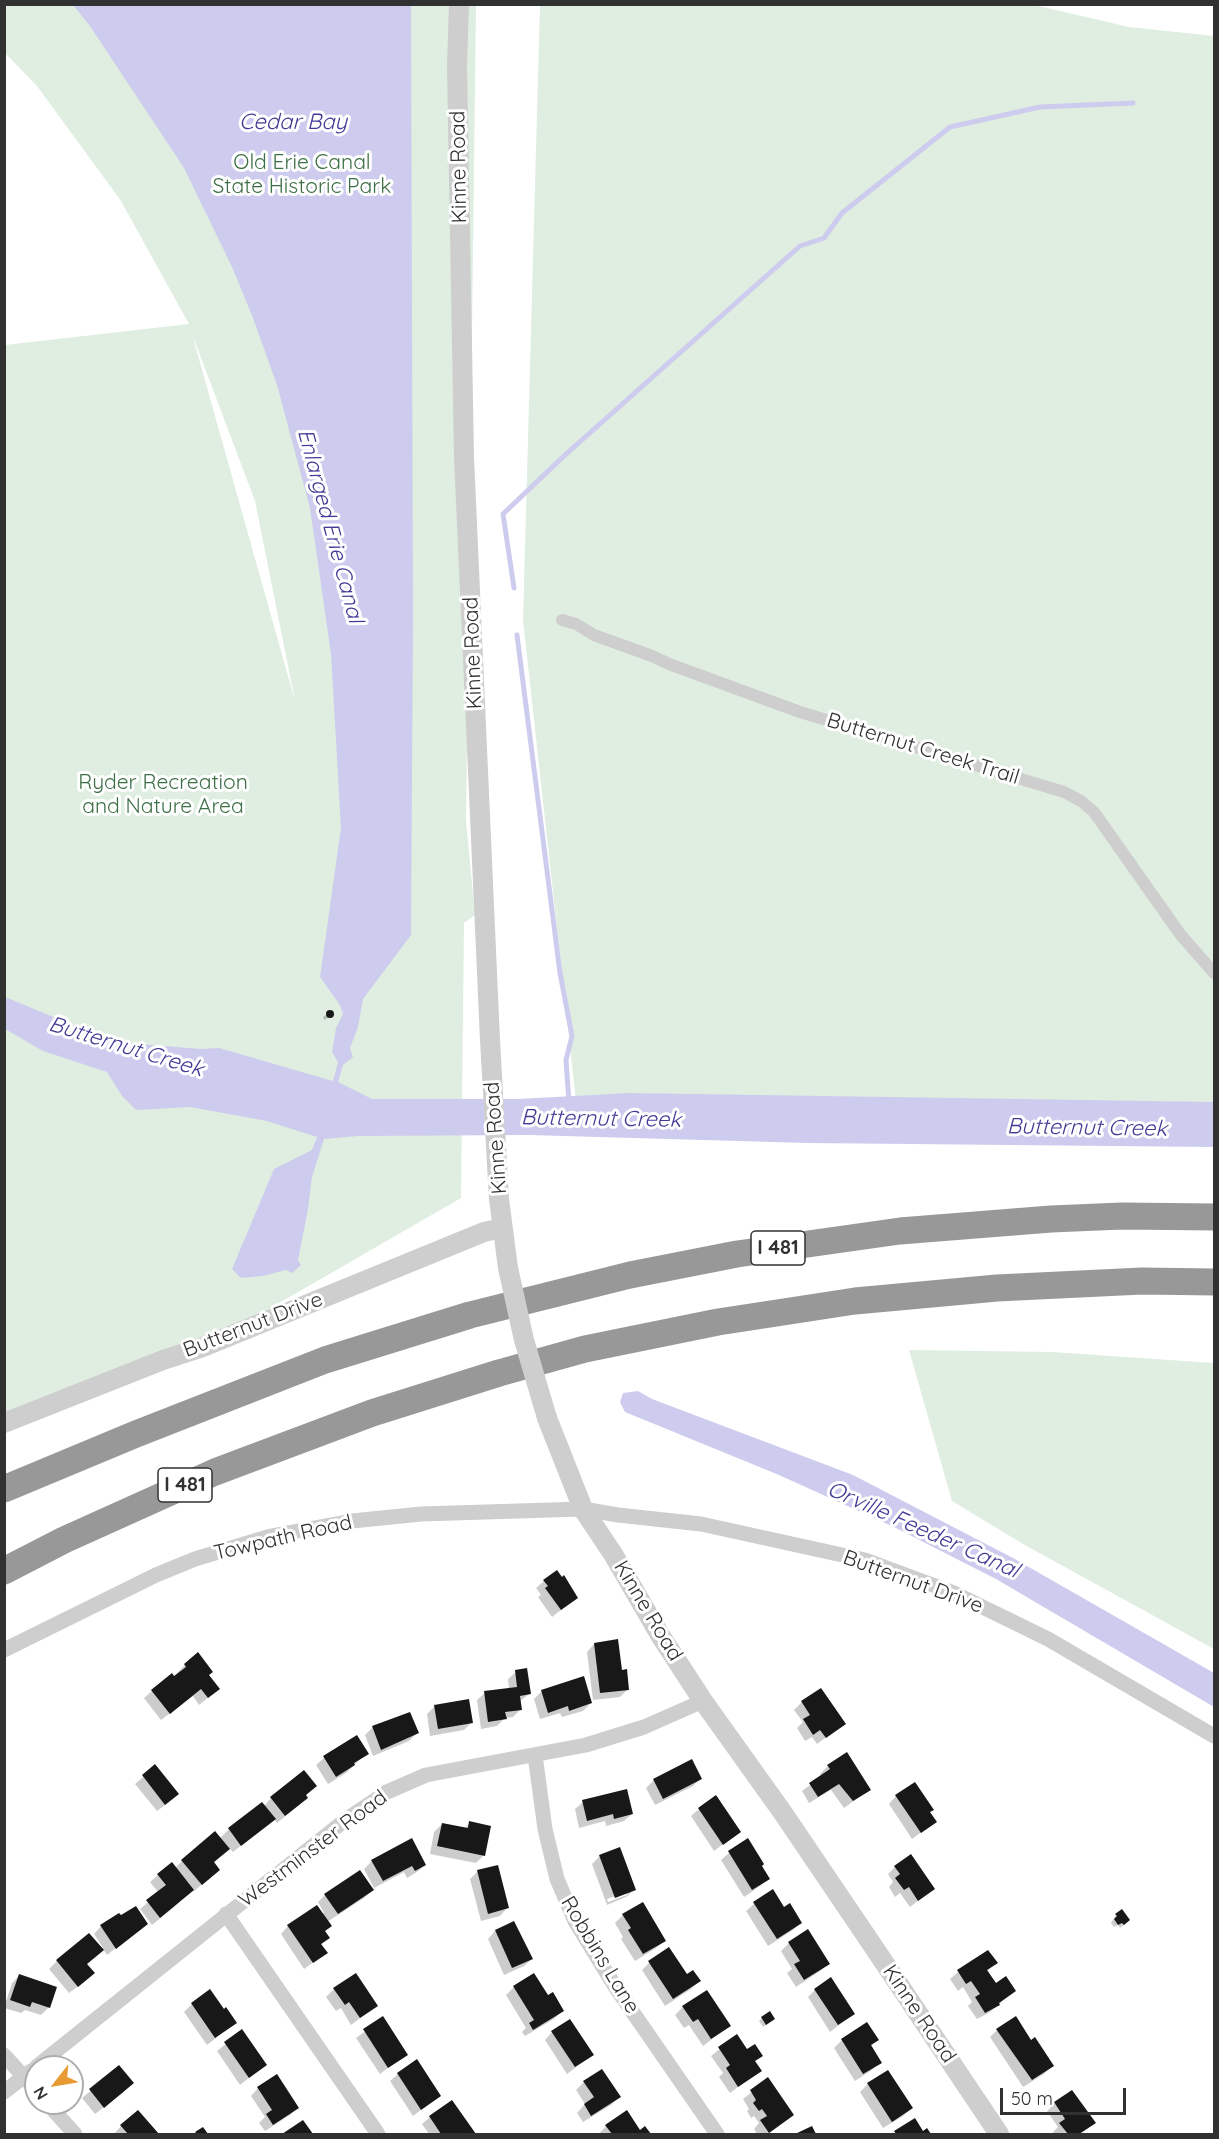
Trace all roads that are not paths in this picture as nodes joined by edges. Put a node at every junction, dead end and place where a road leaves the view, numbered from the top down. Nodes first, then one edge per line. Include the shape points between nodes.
1 (459, 4) edge
2 (562, 620) dead end
3 (1215, 973) edge
4 (1215, 1217) edge
5 (502, 1228) junction
6 (1215, 1282) edge
7 (4, 1423) edge
8 (4, 1489) edge
9 (583, 1509) junction
10 (4, 1571) edge
11 (4, 1650) edge
12 (703, 1701) junction
13 (1215, 1736) edge
14 (535, 1755) junction
15 (226, 1914) junction
16 (4, 2055) edge
17 (51, 2055) edge
18 (24, 2066) edge
19 (24, 2076) edge
20 (4, 2092) edge
21 (58, 2115) edge
22 (75, 2134) edge
23 (378, 2134) edge
24 (717, 2134) edge
25 (999, 2134) edge

1 - 5 street, Kinne Road via 464,457
2 - 3 street, Butternut Creek Trail via 800,712 1064,792 1081,801 1094,812 1179,934
4 - 8 highway, I 481 via 1051,1219 900,1232 737,1254 630,1275 470,1315 325,1360
5 - 7 street, Butternut Drive
5 - 9 street, Kinne Road, bridge via 524,1340 547,1418
6 - 10 highway, I 481 via 1142,1281 997,1288 855,1301 718,1322 585,1349 372,1413 215,1472
9 - 11 street, Towpath Road via 421,1514 352,1521 271,1536 156,1575
9 - 12 street, Kinne Road
9 - 13 street, Butternut Drive via 702,1524 865,1560 954,1593 1048,1639
12 - 14 street, Westminster Road via 644,1727 586,1745
12 - 25 street, Kinne Road
14 - 15 street, Westminster Road via 426,1775 387,1792
14 - 24 street, Robbins Lane via 545,1829 557,1879 575,1921 616,1988
15 - 17 street, Westminster Road
15 - 23 street
16 - 18 street
19 - 20 street, Westminster Road
21 - 22 street

